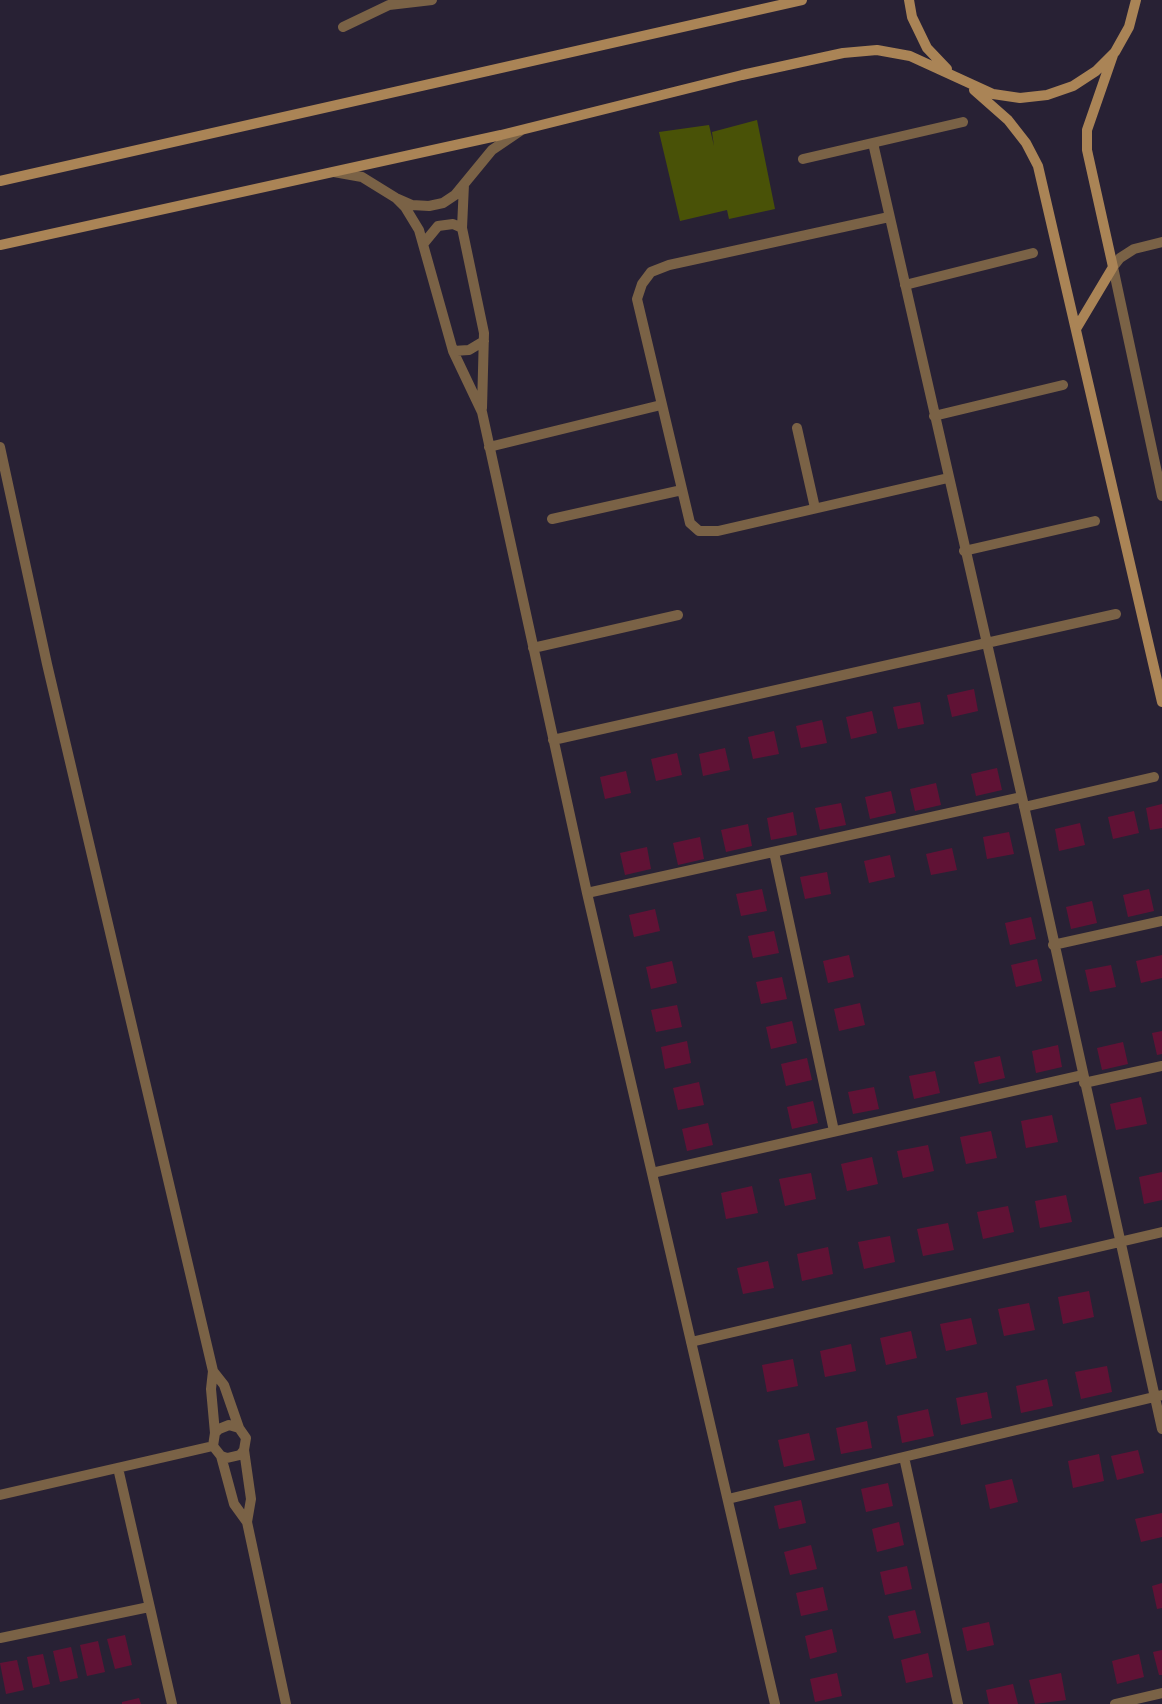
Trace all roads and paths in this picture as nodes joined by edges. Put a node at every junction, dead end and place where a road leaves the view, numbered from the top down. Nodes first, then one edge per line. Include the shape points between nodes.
1 (432, 0) edge
2 (802, 0) edge
3 (909, 0) edge
4 (1136, 0) edge
5 (342, 27) dead end
6 (1115, 52) junction
7 (951, 74) junction
8 (968, 84) junction
9 (964, 122) dead end
10 (522, 130) junction
11 (873, 143) junction
12 (803, 159) dead end
13 (328, 171) junction
14 (0, 181) edge
15 (464, 184) junction
16 (396, 198) junction
17 (889, 217) junction
18 (462, 228) junction
19 (1162, 242) edge
20 (424, 243) junction
21 (0, 245) edge
22 (1032, 253) dead end
23 (1113, 267) junction
24 (904, 285) junction
25 (1076, 329) junction
26 (484, 341) junction
27 (453, 350) junction
28 (1063, 386) dead end
29 (661, 405) junction
30 (482, 412) junction
31 (934, 416) junction
32 (797, 428) dead end
33 (490, 447) junction
34 (0, 448) edge
35 (948, 478) junction
36 (682, 490) junction
37 (1162, 496) edge
38 (815, 508) junction
39 (552, 519) dead end
40 (1095, 521) dead end
41 (964, 552) junction
42 (1116, 614) dead end
43 (678, 615) dead end
44 (986, 645) junction
45 (533, 648) junction
46 (1162, 702) edge
47 (553, 740) junction
48 (1154, 778) dead end
49 (1023, 802) junction
50 (774, 852) junction
51 (588, 893) junction
52 (1162, 921) edge
53 (1053, 945) junction
54 (1162, 1066) edge
55 (1083, 1079) junction
56 (834, 1131) junction
57 (652, 1173) junction
58 (1162, 1232) edge
59 (1120, 1242) junction
60 (691, 1342) junction
61 (213, 1372) junction
62 (1158, 1396) edge
63 (240, 1428) junction
64 (1162, 1429) edge
65 (215, 1434) junction
66 (213, 1446) junction
67 (244, 1450) junction
68 (221, 1456) junction
69 (904, 1457) junction
70 (118, 1468) junction
71 (0, 1495) edge
72 (728, 1499) junction
73 (247, 1522) junction
74 (150, 1607) junction
75 (0, 1638) edge
76 (1162, 1693) edge
77 (172, 1704) edge
78 (286, 1704) edge
79 (775, 1704) edge
80 (958, 1704) edge
81 (1115, 1704) edge

1 - 5 street via 390,5
2 - 14 street
3 - 7 street via 912,17 927,48
4 - 6 street via 1129,27
6 - 8 street via 1096,71 1073,86 1047,95 1020,98 993,94
6 - 23 street via 1087,130 1087,150
7 - 8 street
7 - 10 street via 910,56 885,51 843,53
8 - 25 street via 1008,120 1026,143 1038,166
9 - 11 street
10 - 13 street
10 - 15 street via 492,150
11 - 12 street
11 - 17 street
13 - 16 street via 362,177
13 - 21 street
15 - 16 street via 449,199 429,206 412,205
15 - 18 street
16 - 20 street via 413,217
17 - 24 street
17 - 29 street via 669,265 651,272 637,299
18 - 20 street via 453,224 438,226
18 - 26 street
19 - 23 street via 1134,249
20 - 27 street
22 - 24 street
23 - 25 street
23 - 37 street
24 - 31 street
25 - 46 street
26 - 27 street via 469,350
26 - 30 street
27 - 30 street
28 - 31 street
29 - 33 street
29 - 36 street
30 - 33 street
31 - 35 street
32 - 38 street
33 - 45 street
34 - 61 street via 47,664
35 - 38 street
35 - 41 street
36 - 38 street via 690,523 707,533
36 - 39 street
40 - 41 street
41 - 44 street
42 - 44 street
43 - 45 street
44 - 47 street
44 - 49 street
45 - 47 street
47 - 51 street
48 - 49 street
49 - 50 street
49 - 53 street
50 - 51 street
50 - 56 street
51 - 57 street
52 - 53 street
53 - 55 street
54 - 55 street
55 - 56 street
55 - 59 street
56 - 57 street
57 - 60 street
58 - 59 street
59 - 60 street
59 - 62 street
60 - 72 street
61 - 63 street via 224,1385
61 - 65 street via 210,1389
62 - 64 street
62 - 69 street
63 - 65 street via 229,1425
63 - 67 street via 246,1438
65 - 66 street
66 - 68 street
66 - 70 street
67 - 68 street via 234,1458
67 - 73 street via 251,1499
68 - 73 street via 234,1504
69 - 72 street
69 - 80 street
70 - 71 street
70 - 74 street
72 - 79 street
73 - 78 street
74 - 75 street
74 - 77 street
76 - 81 street

